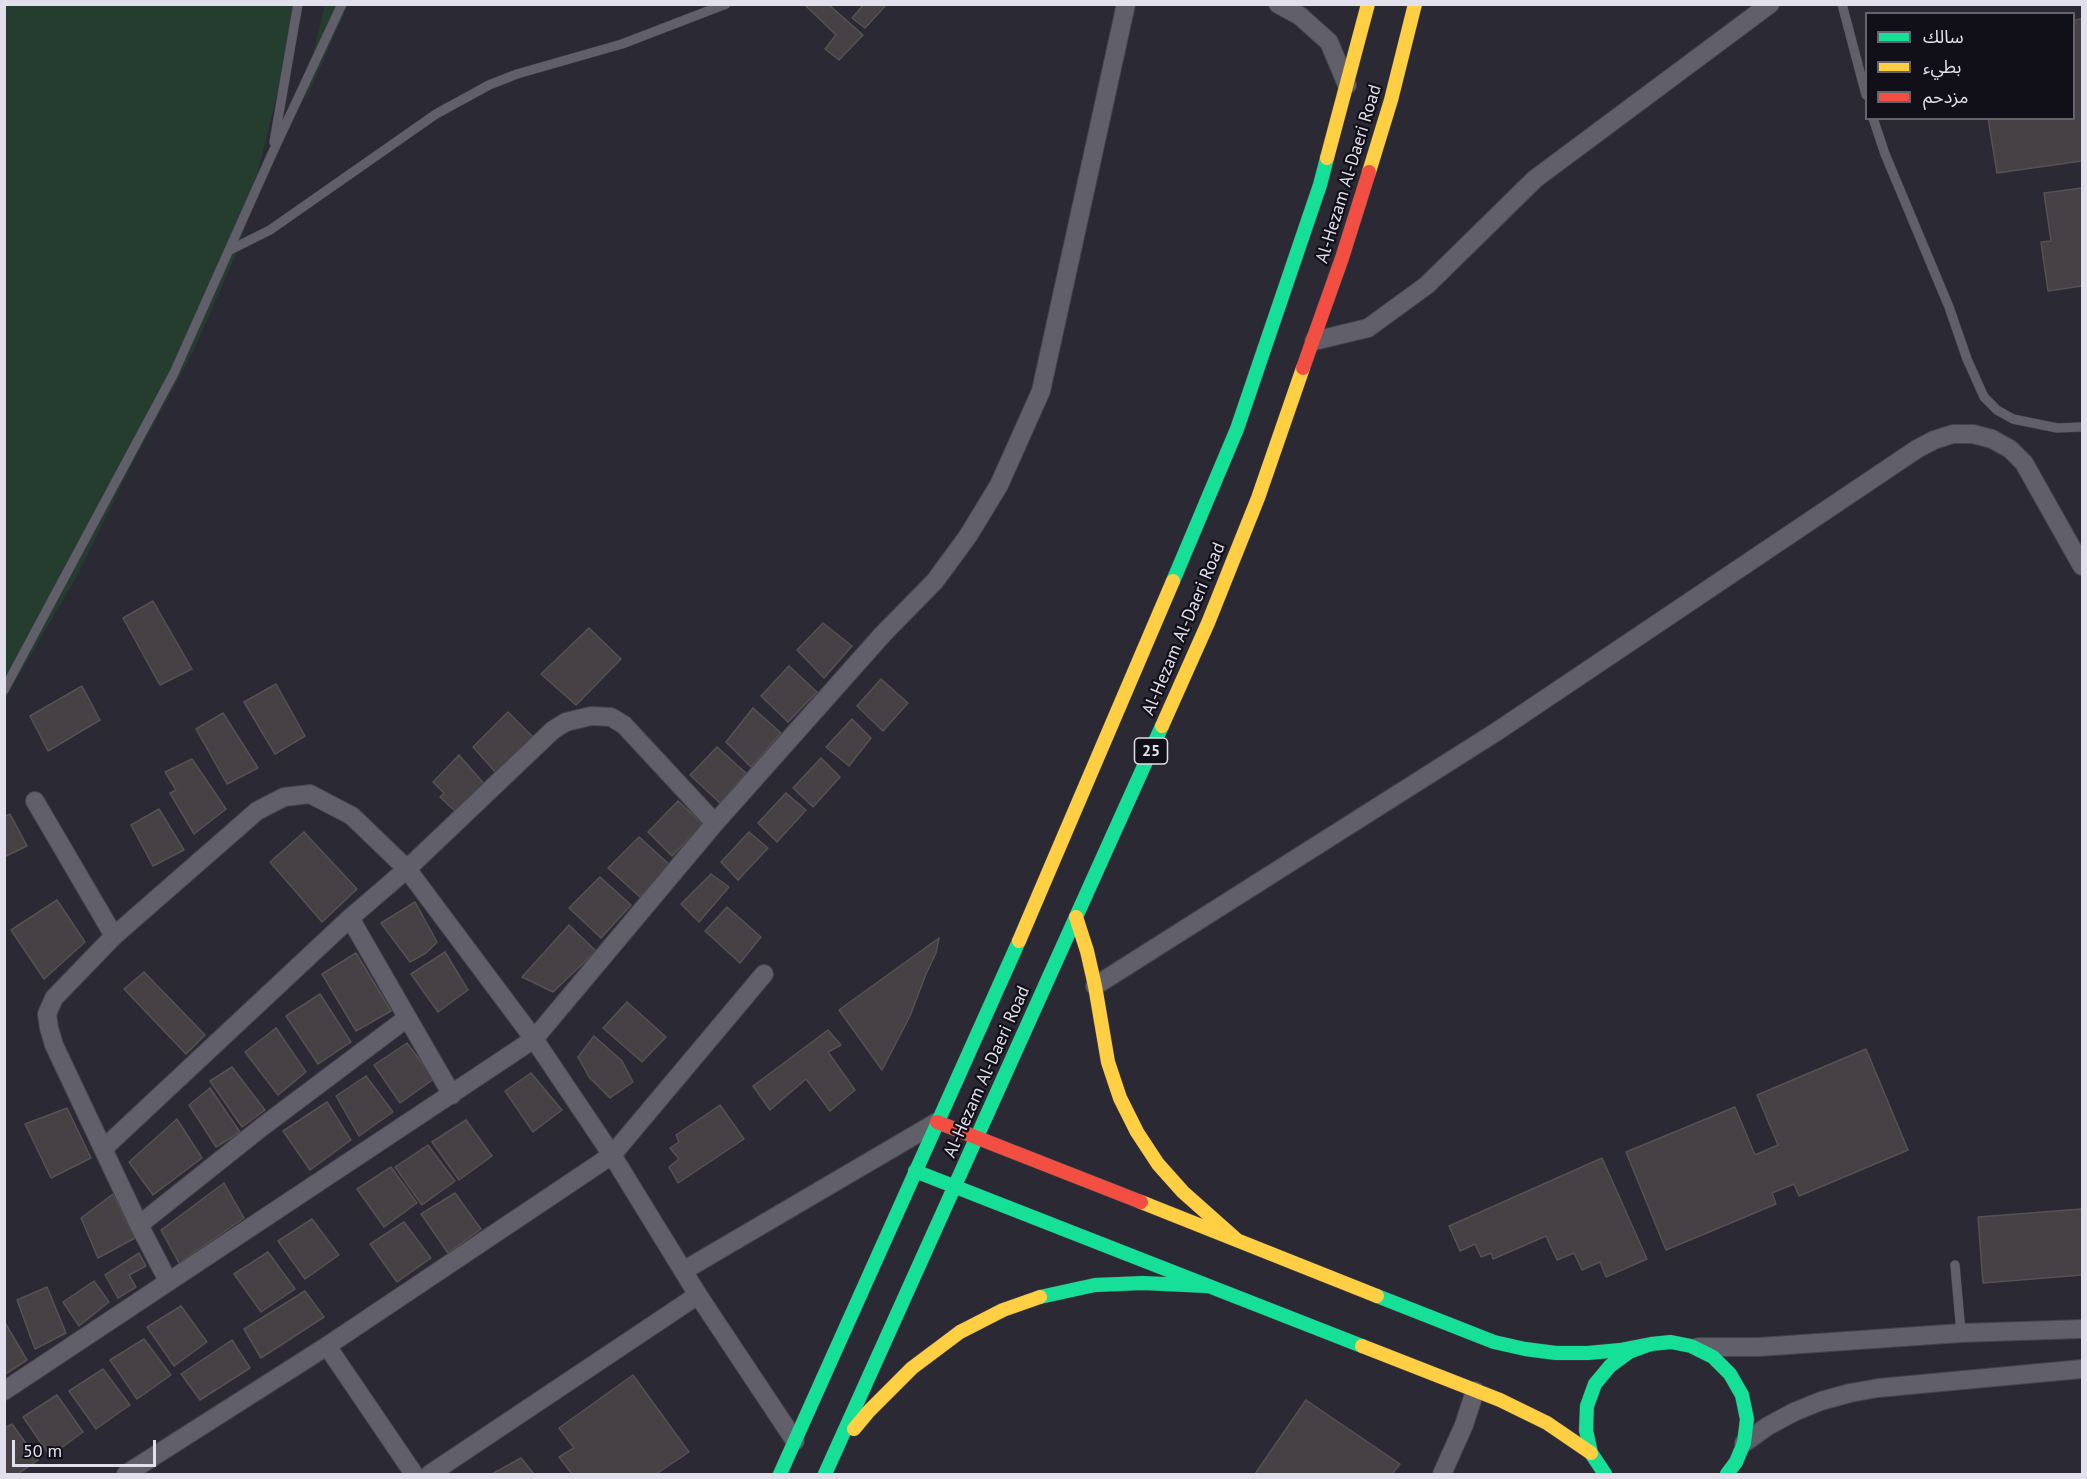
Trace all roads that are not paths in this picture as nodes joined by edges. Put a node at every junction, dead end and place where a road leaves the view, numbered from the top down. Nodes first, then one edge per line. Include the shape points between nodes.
1 (298, 4) edge
2 (342, 4) edge
3 (726, 4) edge
4 (1126, 4) edge
5 (1278, 4) edge
6 (1368, 4) edge
7 (1415, 4) edge
8 (1770, 4) edge
9 (1842, 4) edge
10 (1347, 85) junction
11 (1865, 91) edge
12 (1875, 120) edge
13 (271, 156) junction
14 (230, 250) junction
15 (1314, 341) junction
16 (2082, 427) edge
17 (2082, 566) edge
18 (4, 690) edge
19 (35, 801) dead end
20 (715, 823) junction
21 (407, 869) junction
22 (1076, 917) junction
23 (350, 918) junction
24 (114, 936) junction
25 (764, 974) dead end
26 (1095, 986) junction
27 (407, 1018) junction
28 (534, 1039) junction
29 (452, 1095) junction
30 (937, 1122) junction
31 (977, 1138) junction
32 (103, 1149) junction
33 (612, 1155) junction
34 (915, 1171) junction
35 (955, 1187) junction
36 (139, 1225) junction
37 (1237, 1240) junction
38 (1955, 1265) dead end
39 (683, 1271) junction
40 (168, 1281) junction
41 (1206, 1286) junction
42 (698, 1295) junction
43 (2082, 1329) edge
44 (1961, 1334) junction
45 (1651, 1344) junction
46 (327, 1346) junction
47 (1691, 1346) junction
48 (2082, 1369) edge
49 (4, 1391) edge
50 (1475, 1391) junction
51 (795, 1441) junction
52 (1744, 1443) junction
53 (1591, 1453) junction
54 (828, 1470) edge
55 (1732, 1470) edge
56 (126, 1474) edge
57 (414, 1474) edge
58 (430, 1474) edge
59 (780, 1474) edge
60 (1442, 1474) edge
61 (1605, 1474) edge

1 - 13 lane
2 - 13 lane
3 - 14 lane via 622,44 516,74 471,94 436,114 275,227
4 - 20 street via 1041,391 999,485 935,581
5 - 10 street via 1300,16 1329,42
6 - 10 main road, Al-Hezam Al-Daeri Road / 25
7 - 15 main road, Al-Hezam Al-Daeri Road / 25 via 1391,100
8 - 15 street via 1535,179 1419,291 1368,328
9 - 11 lane
10 - 30 main road, Al-Hezam Al-Daeri Road / 25 via 1320,185 1237,429 1018,944
12 - 16 lane via 1984,397 2013,419 2057,428
13 - 14 lane
14 - 18 lane via 174,373
15 - 22 main road, Al-Hezam Al-Daeri Road / 25 via 1208,623
17 - 26 street via 2024,463 2010,449 1973,434 1953,434 1934,440 1496,732
19 - 24 street
20 - 21 street via 624,725 610,717 580,717 554,730
20 - 28 street
21 - 23 street
21 - 24 street via 352,816 310,795 284,797 257,811
21 - 28 street
22 - 26 main road
22 - 31 main road, Al-Hezam Al-Daeri Road / 25
23 - 27 street
23 - 32 street
24 - 32 street via 54,998 47,1014 54,1045
25 - 33 street
26 - 37 main road via 1108,1062 1137,1132 1183,1192
27 - 29 street
27 - 36 street
28 - 29 street
28 - 33 street
29 - 40 street
30 - 31 main road
30 - 34 main road, Al-Hezam Al-Daeri Road / 25
30 - 39 street
31 - 35 main road, Al-Hezam Al-Daeri Road / 25
31 - 37 main road
32 - 36 street
33 - 39 street
33 - 46 street
34 - 35 main road
34 - 51 main road, Al-Hezam Al-Daeri Road / 25
35 - 41 main road
35 - 54 main road, Al-Hezam Al-Daeri Road / 25
36 - 40 street
37 - 45 main road via 1494,1342 1556,1353 1609,1352
38 - 44 lane
39 - 42 street
40 - 49 street
41 - 50 main road
41 - 54 main road via 1095,1285 1048,1294 1003,1310 960,1332 912,1368 868,1411
42 - 51 street
42 - 58 street
43 - 44 street
44 - 47 street via 1760,1347
45 - 47 main road
45 - 53 main road via 1629,1352 1595,1384 1587,1406 1586,1430
46 - 56 street
46 - 57 street
47 - 52 main road via 1713,1357 1730,1374 1742,1395 1747,1419
48 - 52 street via 1850,1393 1794,1412
50 - 53 main road via 1524,1410
50 - 60 street
51 - 59 main road, Al-Hezam Al-Daeri Road / 25
52 - 55 main road
53 - 61 main road

